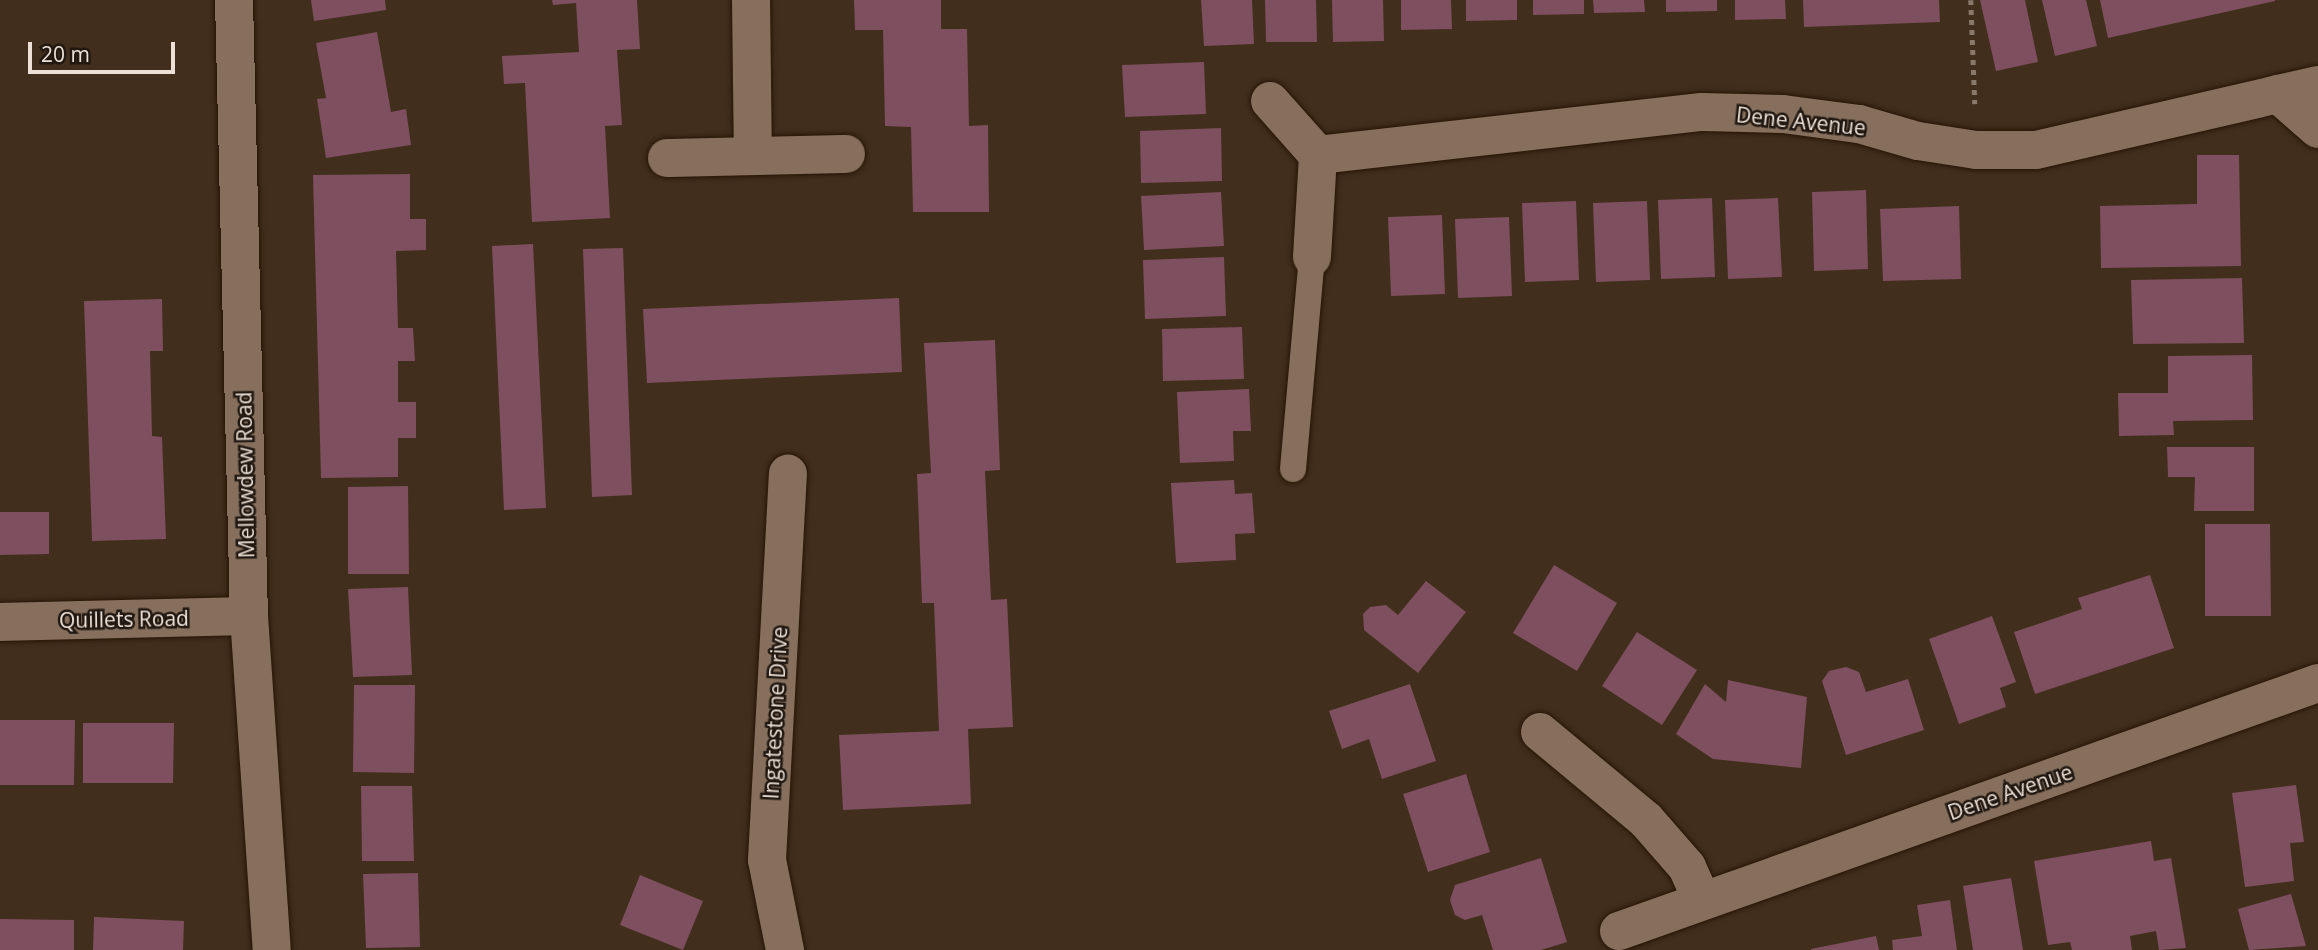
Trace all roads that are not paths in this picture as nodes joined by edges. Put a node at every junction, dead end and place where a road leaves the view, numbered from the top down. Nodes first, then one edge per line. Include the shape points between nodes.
1 (234, 0) edge
2 (751, 0) edge
3 (2318, 85) edge
4 (2278, 94) junction
5 (1270, 101) dead end
6 (2318, 129) edge
7 (753, 153) junction
8 (846, 154) dead end
9 (1318, 155) junction
10 (667, 158) dead end
11 (1312, 257) joint
12 (1293, 468) dead end
13 (788, 474) dead end
14 (249, 616) junction
15 (0, 622) edge
16 (2318, 683) edge
17 (1540, 732) dead end
18 (1702, 900) junction
19 (1619, 931) dead end
20 (272, 950) edge
21 (785, 950) edge

1 - 14 street, Mellowdew Road
2 - 7 street
3 - 4 street, Dene Avenue
4 - 6 street
4 - 9 street, Dene Avenue via 2036,150 1976,150 1918,141 1859,124 1783,114 1702,112
5 - 9 street
7 - 8 street
7 - 10 street
9 - 11 street
11 - 12 lane
13 - 21 street, Ingatestone Drive via 767,860
14 - 15 street, Quillets Road
14 - 20 street, Mellowdew Road
16 - 18 street, Dene Avenue
17 - 18 street via 1646,820 1687,867
18 - 19 street, Dene Avenue

